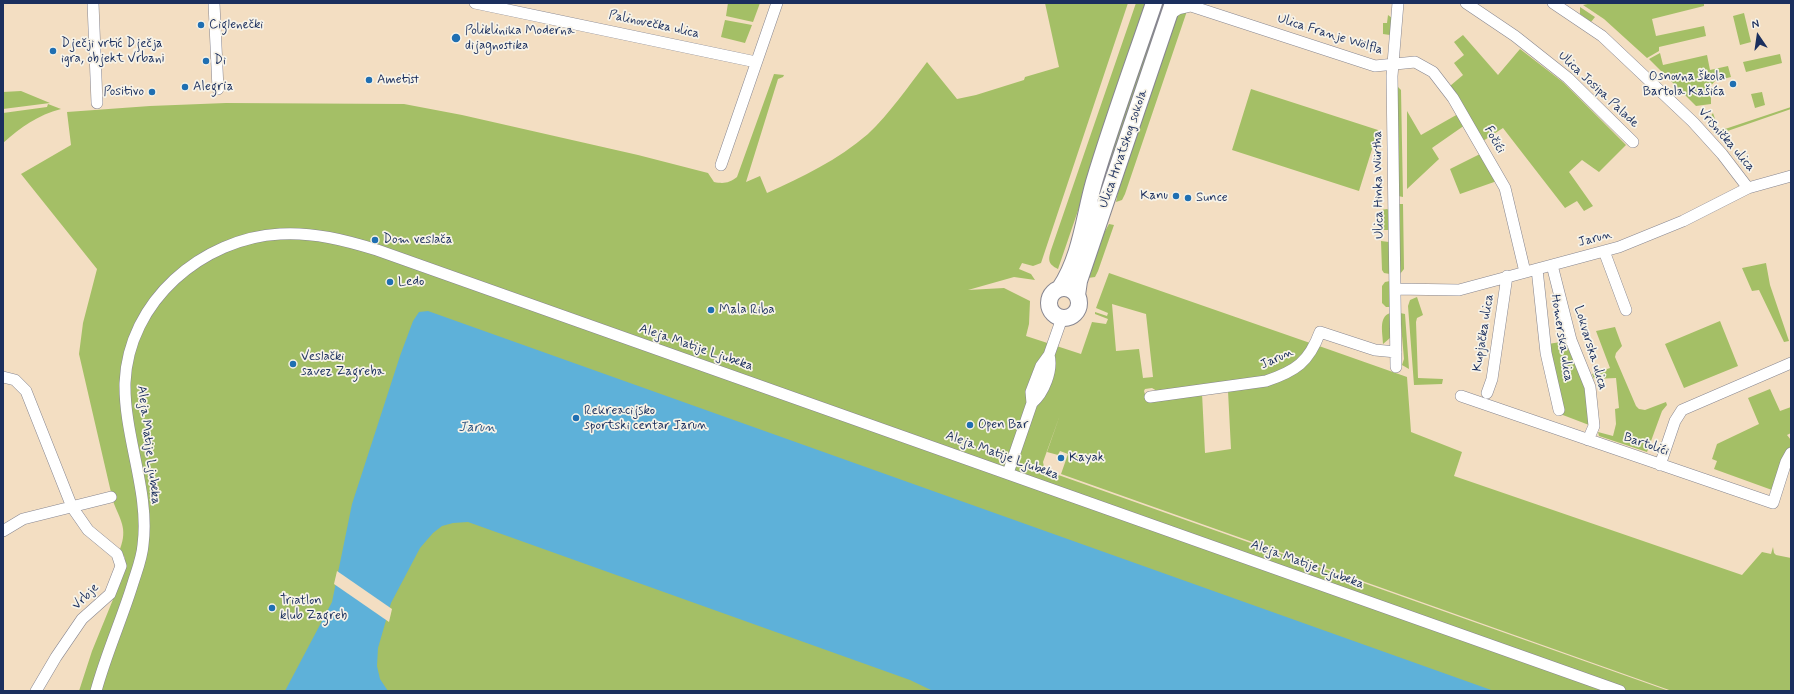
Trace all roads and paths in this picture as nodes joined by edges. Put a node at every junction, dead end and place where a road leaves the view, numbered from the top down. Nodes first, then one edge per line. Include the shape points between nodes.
1 (93, 3) edge
2 (214, 3) edge
3 (475, 3) edge
4 (777, 3) edge
5 (1154, 3) edge
6 (1398, 3) edge
7 (1466, 3) edge
8 (1190, 4) edge
9 (1556, 6) edge
10 (1171, 8) edge
11 (756, 62) junction
12 (1392, 64) junction
13 (218, 89) dead end
14 (97, 102) dead end
15 (1633, 142) dead end
16 (721, 165) dead end
17 (1791, 176) edge
18 (1748, 188) junction
19 (1604, 251) junction
20 (1552, 265) junction
21 (1537, 269) junction
22 (1525, 272) junction
23 (1507, 276) junction
24 (1060, 288) junction
25 (1395, 290) junction
26 (1076, 295) junction
27 (1626, 310) dead end
28 (1062, 318) junction
29 (1396, 352) junction
30 (1791, 363) edge
31 (1396, 367) dead end
32 (3, 377) edge
33 (1487, 394) dead end
34 (1461, 396) dead end
35 (1150, 397) dead end
36 (1559, 410) dead end
37 (1588, 440) junction
38 (1791, 453) edge
39 (1660, 465) junction
40 (1008, 473) junction
41 (110, 497) dead end
42 (72, 507) junction
43 (3, 531) edge
44 (36, 691) edge
45 (96, 691) edge
46 (1620, 691) edge

1 - 14 street
2 - 13 street
3 - 11 street, Palinovečka ulica
4 - 11 street
5 - 24 street, Ulica Hrvatskog sokola via 1095,180 1085,225 1070,269
6 - 12 street, Ulica Hinka Würtha
7 - 15 street, Ulica Josipa Palade via 1568,78
8 - 10 street, Ulica Franje Wölfla via 1178,9
8 - 12 street, Ulica Franje Wölfla via 1375,66
9 - 18 street, Vrisnička ulica via 1602,36 1693,122
10 - 26 street, Ulica Hrvatskog sokola via 1080,276
11 - 16 street
12 - 22 street, Fočići via 1418,63 1433,72 1453,98 1505,188
12 - 25 street, Ulica Hinka Würtha
17 - 18 street, Jarun
18 - 19 street, Jarun via 1681,223
19 - 20 street, Jarun
19 - 27 street
20 - 21 street, Jarun
20 - 37 street, Lokvarska ulica via 1570,340 1590,387 1594,426
21 - 22 street, Jarun
21 - 36 street, Homerska ulica via 1546,353
22 - 23 street, Jarun
23 - 25 street, Jarun via 1459,290
23 - 33 street, Kupjačka ulica via 1492,379
24 - 26 street via 1070,289
24 - 28 street via 1050,297 1049,306 1053,314
25 - 29 street, Ulica Hinka Würtha
26 - 28 street via 1079,303 1076,311 1070,317
28 - 40 street via 1049,355 1041,366 1031,392 1032,403
29 - 31 street, Ulica Hinka Würtha
29 - 35 street, Jarun via 1375,350 1320,332 1315,346 1304,362 1266,381
30 - 39 street via 1682,410 1675,421
32 - 42 street, Vrbje via 15,380 26,391
34 - 37 street, Bartolići
37 - 39 street, Bartolići
38 - 39 street, Bartolići via 1773,502
40 - 45 street, Aleja Matije Ljubeka via 358,244 301,234 254,237 206,255 183,272 159,296 138,331 125,381 144,524 143,544 129,595
40 - 46 street, Aleja Matije Ljubeka
41 - 42 street
42 - 43 street via 23,519
42 - 44 street, Vrbje via 88,530 117,554 121,566 110,594 82,619

